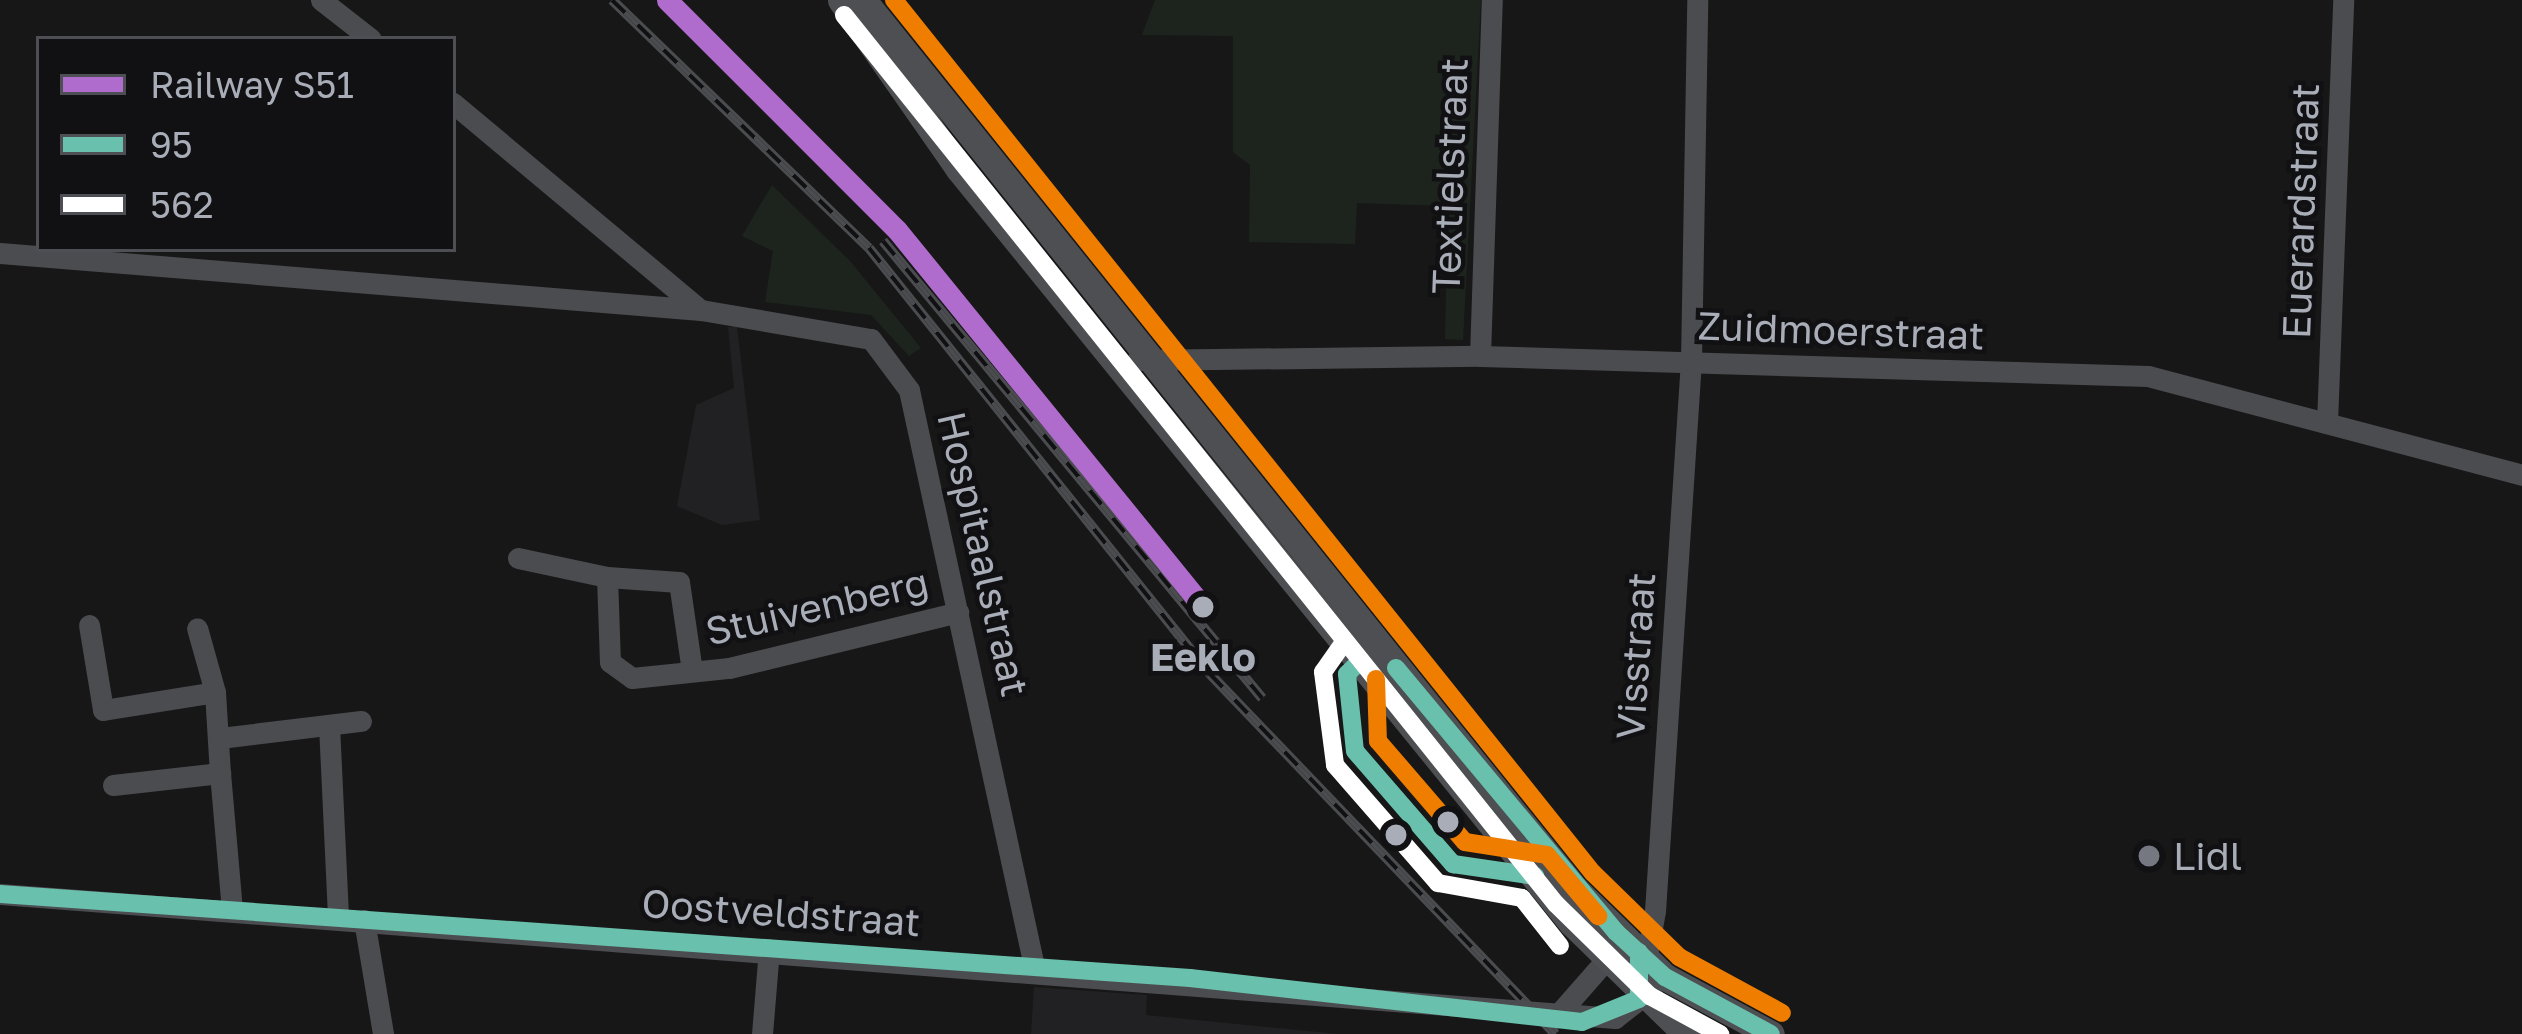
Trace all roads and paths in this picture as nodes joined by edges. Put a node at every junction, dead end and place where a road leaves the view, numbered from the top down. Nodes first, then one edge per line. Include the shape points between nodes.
1 (322, 0) edge
2 (842, 0) edge
3 (863, 0) edge
4 (1492, 0) edge
5 (1697, 0) edge
6 (2343, 0) edge
7 (367, 36) edge
8 (456, 106) edge
9 (0, 253) edge
10 (701, 310) junction
11 (1480, 356) junction
12 (1690, 361) junction
13 (1133, 363) junction
14 (2327, 423) junction
15 (2522, 474) edge
16 (518, 557) dead end
17 (607, 577) junction
18 (958, 612) junction
19 (89, 625) dead end
20 (197, 628) dead end
21 (692, 671) junction
22 (214, 692) junction
23 (361, 721) dead end
24 (329, 725) junction
25 (220, 738) junction
26 (220, 773) junction
27 (113, 785) dead end
28 (0, 893) edge
29 (232, 911) junction
30 (338, 918) junction
31 (364, 920) junction
32 (769, 949) junction
33 (1639, 952) junction
34 (1604, 962) junction
35 (1034, 966) junction
36 (1639, 999) junction
37 (1555, 1018) junction
38 (383, 1034) edge
39 (762, 1034) edge
40 (1686, 1034) edge
41 (1771, 1034) edge

1 - 7 street
2 - 13 main road via 958,168
3 - 13 main road
4 - 11 street, Textielstraat
5 - 12 street, Visstraat
6 - 14 street, Euerardstraat
8 - 10 street
9 - 10 street, Hospitaalstraat
10 - 18 street, Hospitaalstraat via 852,331 888,354 908,390
11 - 12 street, Zuidmoerstraat
11 - 13 street, Zuidmoerstraat
12 - 14 street, Zuidmoerstraat via 2148,376
12 - 33 street, Visstraat via 1655,911
13 - 33 main road via 1575,889
13 - 34 main road
14 - 15 street, Zuidmoerstraat
16 - 17 street, Stuivenberg
17 - 21 street, Stuivenberg via 679,582
17 - 21 street, Stuivenberg via 616,676
18 - 21 street, Stuivenberg
18 - 35 street, Hospitaalstraat
19 - 22 street via 103,710
20 - 22 street
22 - 25 street
23 - 24 street
24 - 25 street
24 - 30 street
25 - 26 street
26 - 27 street
26 - 29 street
28 - 29 street, Oostveldstraat
29 - 30 street, Oostveldstraat
30 - 31 street, Oostveldstraat
31 - 32 street, Oostveldstraat
31 - 38 street
32 - 35 street, Oostveldstraat
32 - 39 street
33 - 34 street
33 - 36 street
33 - 41 main road
34 - 36 main road
34 - 37 street
35 - 37 street, Oostveldstraat
36 - 37 street, Oostveldstraat via 1606,1021
36 - 40 main road

